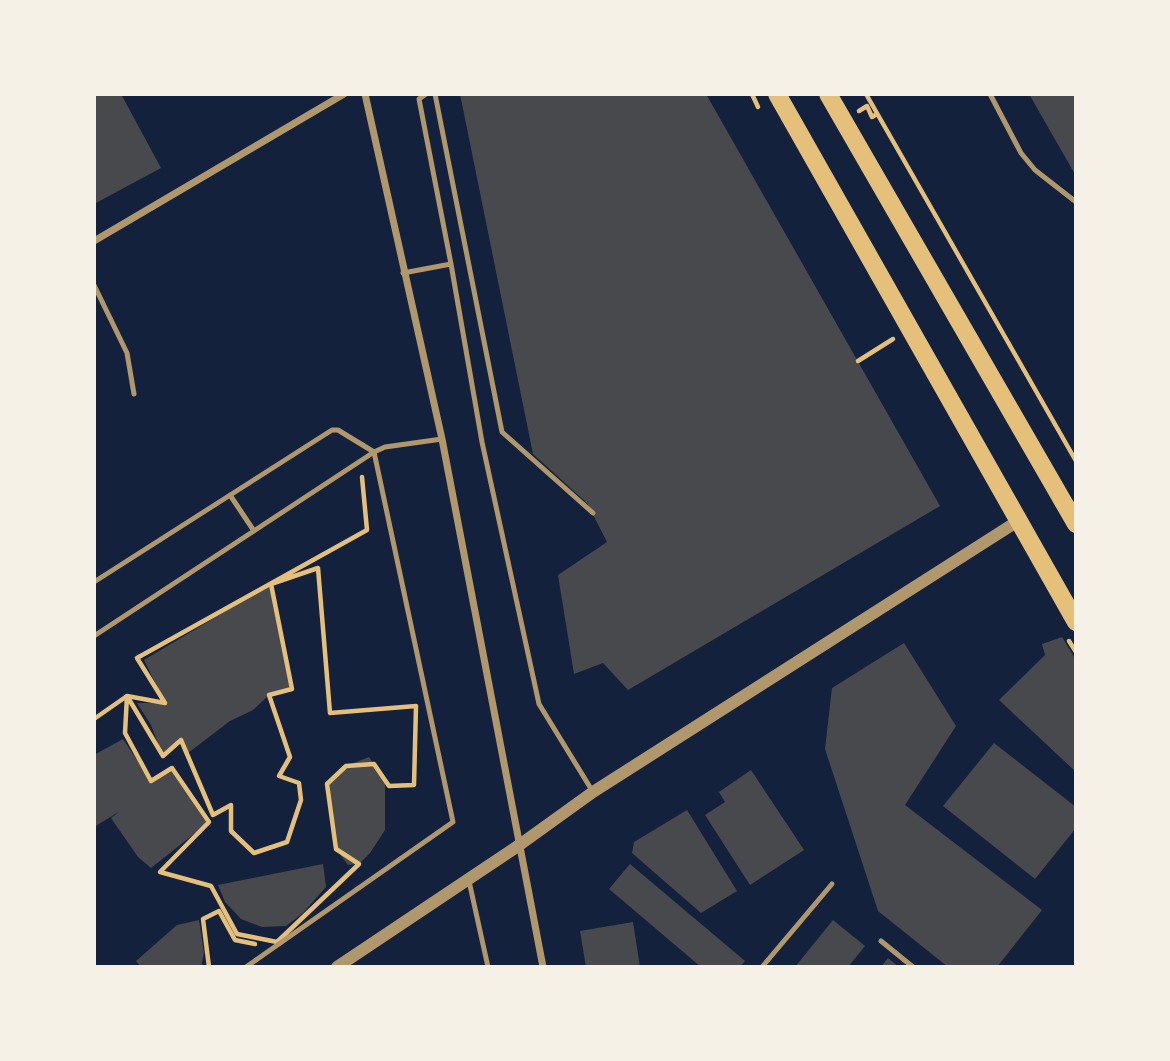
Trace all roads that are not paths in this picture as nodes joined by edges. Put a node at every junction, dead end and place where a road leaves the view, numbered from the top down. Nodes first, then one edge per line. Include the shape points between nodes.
1 (344, 94) edge
2 (365, 94) edge
3 (426, 94) edge
4 (435, 94) edge
5 (777, 94) edge
6 (828, 94) edge
7 (990, 94) edge
8 (1076, 202) edge
9 (94, 241) edge
10 (452, 264) junction
11 (403, 273) junction
12 (94, 285) edge
13 (134, 394) dead end
14 (442, 439) junction
15 (374, 452) junction
16 (230, 495) junction
17 (593, 513) dead end
18 (1018, 521) junction
19 (1076, 524) edge
20 (254, 531) junction
21 (94, 582) edge
22 (1076, 622) edge
23 (94, 636) edge
24 (593, 792) junction
25 (518, 846) junction
26 (468, 879) junction
27 (832, 884) dead end
28 (881, 941) dead end
29 (246, 967) edge
30 (337, 967) edge
31 (488, 967) edge
32 (543, 967) edge
33 (762, 967) edge
34 (913, 967) edge

1 - 9 street
2 - 11 street
3 - 10 lane via 419,99
4 - 17 lane via 502,432
5 - 18 main road
6 - 19 main road
7 - 8 lane via 1021,153
10 - 11 lane
10 - 24 lane via 482,442 538,704
11 - 14 street
12 - 13 lane via 127,353
14 - 15 lane
14 - 25 street
15 - 16 lane via 332,429
15 - 20 lane
15 - 29 lane via 453,822
16 - 20 lane
16 - 21 lane
18 - 22 main road
18 - 24 street
20 - 23 lane
24 - 25 street
25 - 26 street
25 - 32 street
26 - 30 street
26 - 31 lane
27 - 33 lane
28 - 34 lane

